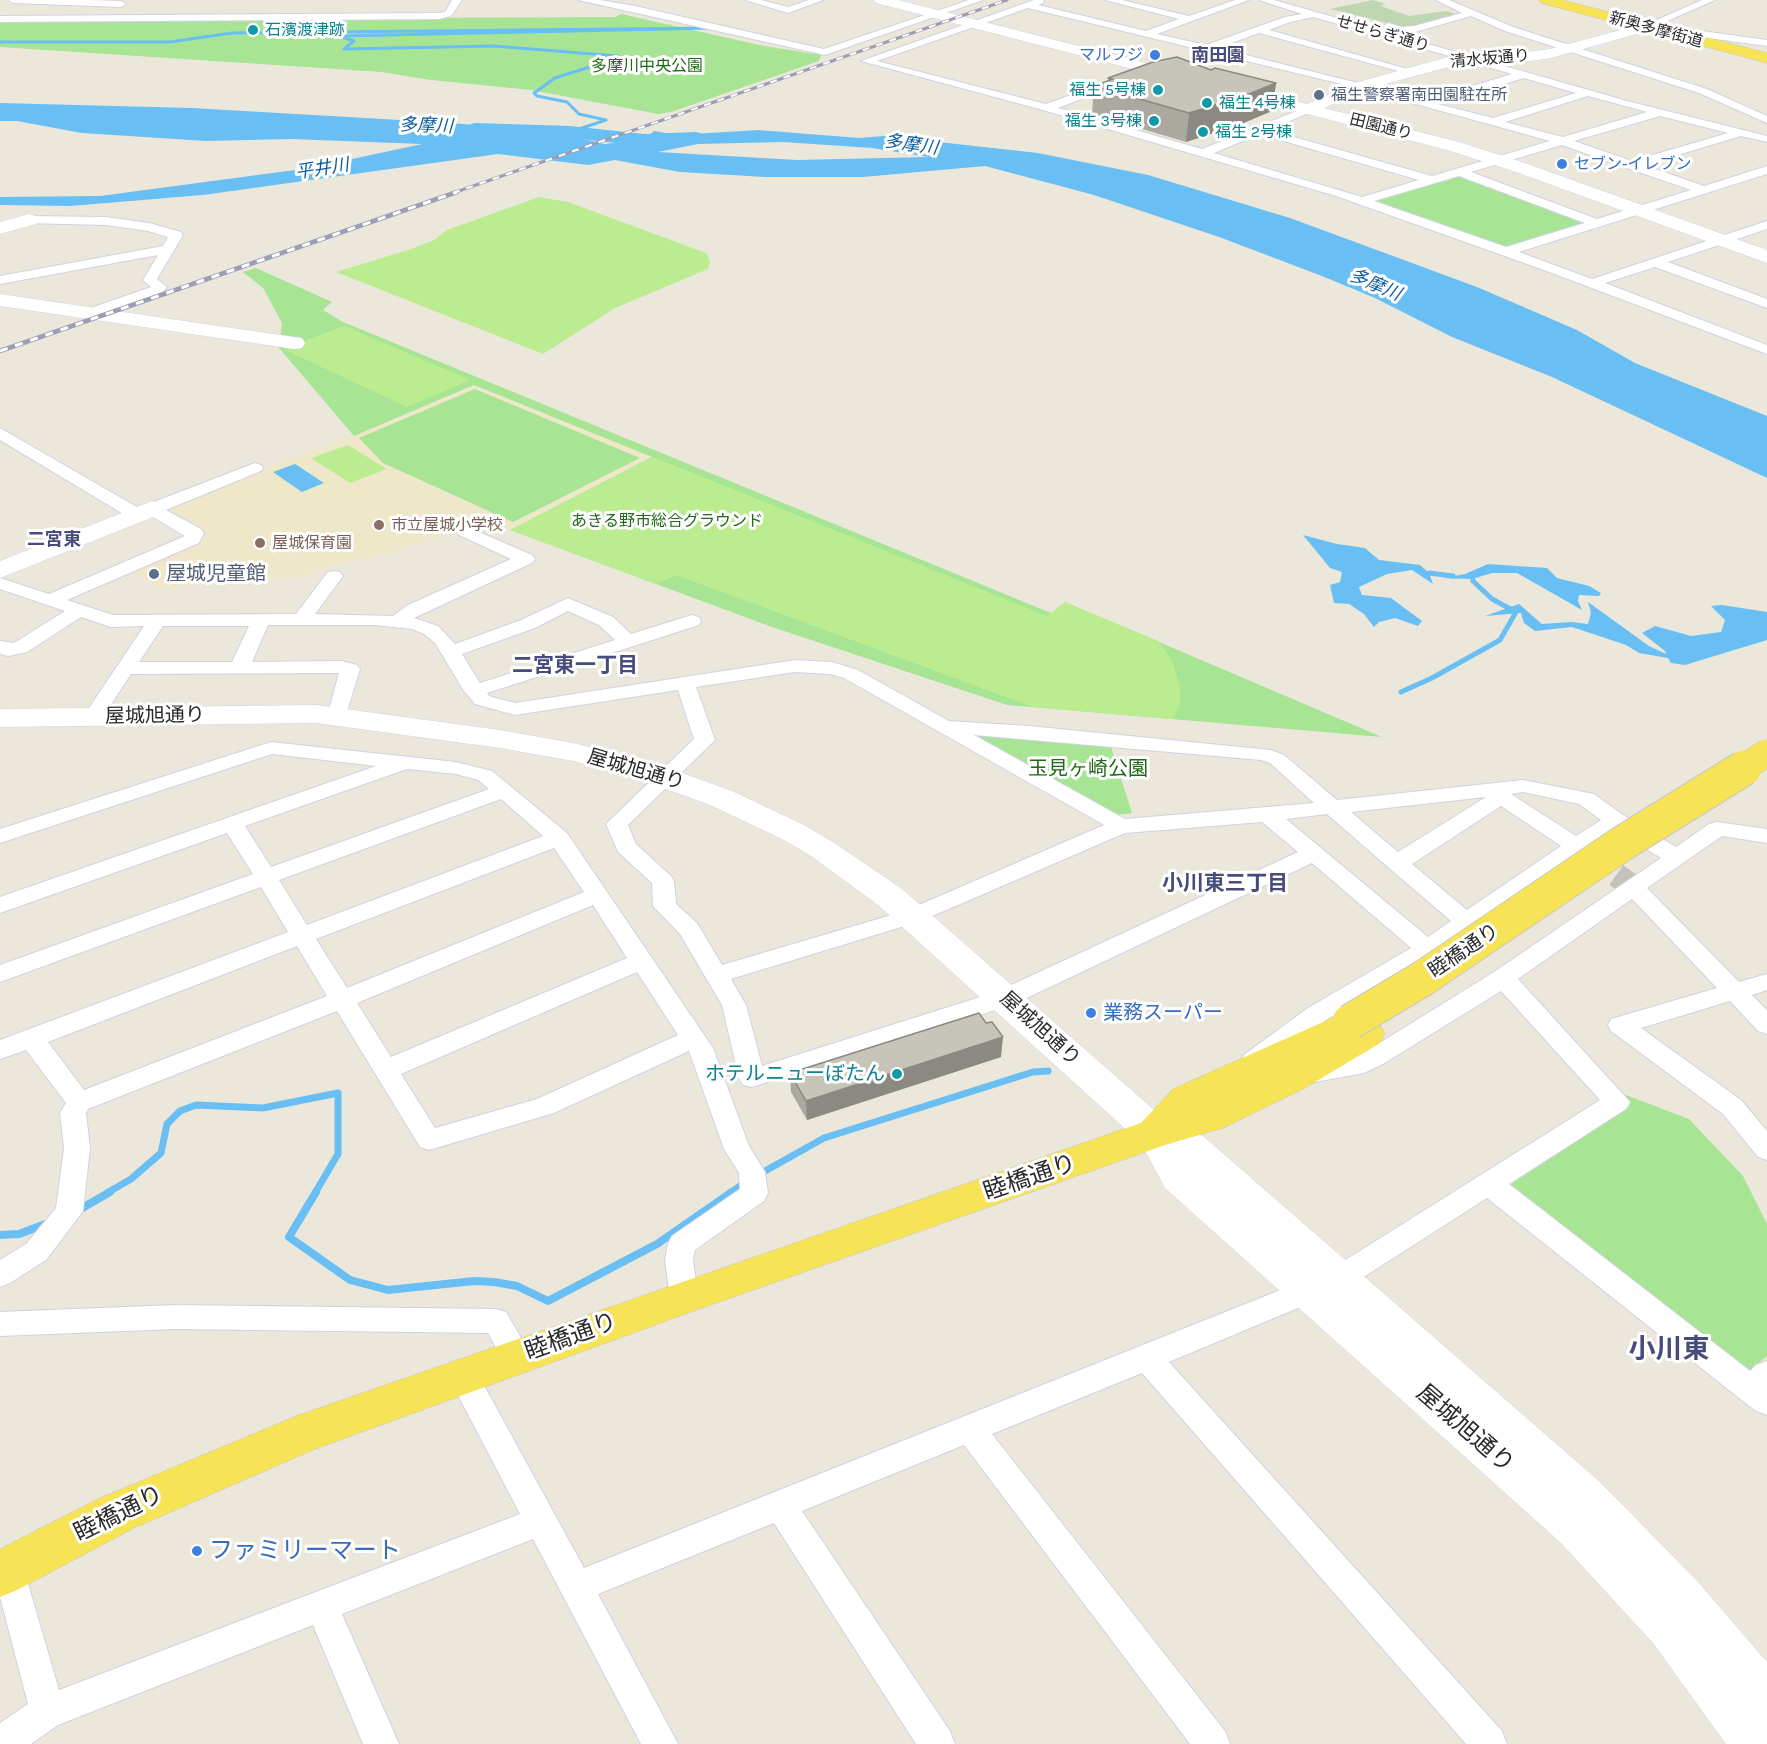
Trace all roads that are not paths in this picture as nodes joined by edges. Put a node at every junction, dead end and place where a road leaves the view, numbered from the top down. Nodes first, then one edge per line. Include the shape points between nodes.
1 (13, 0) edge
2 (583, 0) edge
3 (650, 0) edge
4 (750, 0) edge
5 (818, 0) edge
6 (881, 0) edge
7 (976, 0) edge
8 (1043, 0) edge
9 (1110, 0) edge
10 (1244, 0) edge
11 (1264, 0) edge
12 (1471, 0) edge
13 (1546, 0) edge
14 (1710, 0) edge
15 (115, 2) edge
16 (1446, 2) edge
17 (455, 3) edge
18 (134, 5) dead end
19 (145, 5) dead end
20 (1027, 5) junction
21 (635, 9) junction
22 (1471, 13) junction
23 (937, 14) junction
24 (1318, 15) junction
25 (0, 19) edge
26 (129, 19) junction
27 (1189, 19) junction
28 (973, 23) junction
29 (1646, 27) junction
30 (1259, 30) junction
31 (1146, 34) junction
32 (1767, 43) edge
33 (1206, 49) junction
34 (1571, 49) junction
35 (1185, 57) edge
36 (1468, 58) junction
37 (1767, 58) edge
38 (1174, 61) edge
39 (1153, 69) junction
40 (1413, 72) junction
41 (1525, 74) junction
42 (1361, 86) junction
43 (1587, 93) junction
44 (1425, 104) junction
45 (1047, 108) junction
46 (1309, 108) junction
47 (1662, 112) junction
48 (1767, 120) edge
49 (1493, 122) junction
50 (1258, 130) junction
51 (1742, 132) junction
52 (1767, 139) edge
53 (1563, 141) junction
54 (1205, 152) junction
55 (1498, 160) junction
56 (1631, 165) junction
57 (1767, 170) edge
58 (1460, 172) junction
59 (1433, 180) junction
60 (1704, 189) junction
61 (1364, 200) junction
62 (1638, 210) junction
63 (29, 220) joint
64 (1597, 223) junction
65 (1767, 225) edge
66 (0, 228) edge
67 (1722, 240) junction
68 (168, 249) junction
69 (1504, 252) junction
70 (1767, 257) edge
71 (1655, 262) junction
72 (0, 280) edge
73 (1592, 283) junction
74 (0, 300) edge
75 (1767, 304) edge
76 (93, 312) junction
77 (294, 343) dead end
78 (1767, 350) edge
79 (0, 433) edge
80 (255, 468) dead end
81 (144, 511) junction
82 (465, 531) dead end
83 (0, 570) edge
84 (334, 576) dead end
85 (0, 583) edge
86 (50, 600) junction
87 (78, 611) junction
88 (261, 620) junction
89 (301, 620) junction
90 (399, 620) junction
91 (692, 621) dead end
92 (156, 622) junction
93 (628, 642) junction
94 (0, 647) edge
95 (450, 652) junction
96 (125, 668) junction
97 (239, 668) junction
98 (685, 683) junction
99 (474, 691) junction
100 (93, 717) junction
101 (337, 717) junction
102 (0, 718) edge
103 (946, 727) junction
104 (1767, 753) edge
105 (405, 762) junction
106 (1767, 771) edge
107 (665, 777) junction
108 (503, 790) junction
109 (1494, 792) junction
110 (1332, 807) junction
111 (1267, 815) junction
112 (1615, 820) junction
113 (232, 824) junction
114 (1121, 826) junction
115 (0, 836) edge
116 (1767, 836) edge
117 (559, 838) junction
118 (1576, 846) junction
119 (1314, 853) junction
120 (1676, 856) junction
121 (1397, 863) junction
122 (265, 877) junction
123 (1632, 887) junction
124 (597, 896) junction
125 (0, 905) edge
126 (913, 916) junction
127 (1466, 922) junction
128 (302, 937) junction
129 (1427, 949) junction
130 (641, 961) junction
131 (0, 974) edge
132 (716, 975) junction
133 (1503, 978) junction
134 (1767, 982) edge
135 (1734, 992) junction
136 (1005, 998) junction
137 (342, 1000) junction
138 (1767, 1025) edge
139 (1359, 1028) junction
140 (32, 1039) junction
141 (692, 1039) junction
142 (0, 1050) edge
143 (385, 1070) junction
144 (1297, 1076) junction
145 (1231, 1078) junction
146 (79, 1102) junction
147 (1155, 1133) junction
148 (1767, 1150) edge
149 (1489, 1184) junction
150 (0, 1275) edge
151 (1323, 1285) junction
152 (684, 1297) junction
153 (0, 1324) edge
154 (517, 1357) junction
155 (1147, 1358) junction
156 (463, 1376) junction
157 (1761, 1388) edge
158 (970, 1429) junction
159 (780, 1505) junction
160 (540, 1521) junction
161 (3, 1572) edge
162 (576, 1587) junction
163 (322, 1606) junction
164 (1767, 1703) edge
165 (47, 1712) junction
166 (0, 1744) edge
167 (381, 1744) edge
168 (660, 1744) edge
169 (937, 1744) edge
170 (1212, 1744) edge
171 (1489, 1744) edge
172 (1758, 1744) edge

1 - 15 street
2 - 21 street
3 - 21 street
4 - 5 street via 788,10
6 - 23 street, 田園通り
7 - 23 street
8 - 20 street
9 - 27 street
10 - 27 street
11 - 24 street, せせらぎ通り
12 - 16 street
13 - 29 main road, 新奥多摩街道
14 - 29 street, 清水坂通り
15 - 18 street
16 - 22 street
17 - 26 street via 448,14 439,16 327,10
19 - 26 street
20 - 28 street
20 - 31 street
21 - 23 street via 825,52
22 - 24 street via 1407,30 1346,14
22 - 34 street
23 - 28 street, 田園通り
24 - 30 street via 1288,19
24 - 36 street, せせらぎ通り
25 - 26 street
27 - 31 street
28 - 39 street, 田園通り
28 - 45 street via 866,61
29 - 32 street via 1755,37
29 - 34 street, 清水坂通り
29 - 37 main road, 新奥多摩街道
30 - 33 street
30 - 40 street
31 - 33 street
33 - 35 street
33 - 42 street
34 - 36 street, 清水坂通り via 1518,58
34 - 48 street via 1703,91
36 - 40 street, 清水坂通り
36 - 41 street, せせらぎ通り
38 - 39 street
39 - 45 street
39 - 46 street, 田園通り
40 - 42 street, 清水坂通り
41 - 43 street, せせらぎ通り
41 - 44 street
42 - 44 street
42 - 46 street, 清水坂通り
43 - 47 street, せせらぎ通り
43 - 49 street
44 - 49 street
45 - 54 street
46 - 50 street, 清水坂通り
46 - 55 street, 田園通り
47 - 51 street, せせらぎ通り
47 - 53 street
49 - 53 street
50 - 54 street, 清水坂通り
50 - 59 street
51 - 52 street, せせらぎ通り
51 - 56 street
53 - 55 street
53 - 56 street
54 - 61 street
55 - 58 street
55 - 62 street, 田園通り
56 - 60 street
57 - 60 street
58 - 59 street
58 - 64 street
59 - 61 street
60 - 62 street
61 - 69 street
62 - 64 street
62 - 67 street, 田園通り
63 - 66 street
63 - 68 street via 106,221 149,227 176,235
64 - 69 street
65 - 67 street
67 - 70 street, 田園通り
67 - 71 street
68 - 72 street
68 - 76 street via 150,280 160,287 157,290
69 - 73 street
71 - 73 street
71 - 75 street
73 - 78 street
74 - 76 street
76 - 77 street
79 - 81 street
80 - 81 street
81 - 83 street
81 - 86 street via 195,533 193,539
82 - 90 street via 526,559
84 - 89 street
85 - 86 street
86 - 87 street
87 - 92 street via 111,621
87 - 94 street via 20,648
88 - 89 street
88 - 92 street
88 - 97 street
89 - 90 street
90 - 95 street via 431,630
91 - 93 street
92 - 96 street
93 - 95 street via 606,621 568,603 528,624
93 - 99 street
95 - 99 street
96 - 97 street
96 - 100 street
97 - 101 street via 350,669
98 - 99 street via 514,709 488,703
98 - 103 street via 795,666 832,668
98 - 107 street via 705,740
100 - 101 street, 屋城旭通り
100 - 102 street, 屋城旭通り
101 - 107 street, 屋城旭通り via 539,745
103 - 110 street via 1264,754 1278,759
103 - 114 street
104 - 139 main road, 睦橋通り, bridge via 1623,843 1422,979
105 - 108 street via 471,770 485,775
105 - 113 street
105 - 115 street via 271,748
106 - 139 main road, 睦橋通り via 1667,833 1442,988
107 - 126 street, 屋城旭通り via 793,832 862,876
107 - 132 street via 617,824 626,847 663,881 665,906 689,928
108 - 117 street
108 - 122 street
109 - 110 street
109 - 112 street via 1523,786 1586,799
109 - 118 street
109 - 121 street
110 - 111 street
110 - 121 street
111 - 114 street
111 - 119 street
112 - 118 street
112 - 120 street
113 - 122 street
113 - 125 street
114 - 126 street
116 - 120 street via 1717,829
117 - 124 street
117 - 128 street
118 - 127 street
119 - 129 street
119 - 136 street
120 - 123 street
121 - 127 street
122 - 128 street
122 - 131 street
123 - 133 street
123 - 135 street
124 - 130 street
124 - 137 street
126 - 132 street
126 - 136 street, 屋城旭通り
127 - 129 street
128 - 137 street
128 - 140 street
129 - 145 street via 1317,1014
130 - 141 street
130 - 143 street
132 - 136 street via 734,1005 752,1078
133 - 144 street via 1374,1058 1335,1071
133 - 149 street via 1617,1102
134 - 135 street
135 - 138 street
135 - 148 street via 1620,1025 1732,1107
136 - 147 street, 屋城旭通り
137 - 143 street
137 - 146 street
139 - 144 main road, 睦橋通り
139 - 145 main road, 睦橋通り
140 - 142 street
140 - 146 street
141 - 143 street via 545,1106 429,1140
141 - 152 street via 704,1054 737,1149 753,1177 754,1193 682,1244 679,1260
144 - 147 main road, 睦橋通り via 1209,1118
145 - 147 main road, 睦橋通り via 1186,1099
146 - 150 street via 73,1113 77,1148 62,1220 36,1252
147 - 151 street, 屋城旭通り via 1179,1177
147 - 152 main road, 睦橋通り
149 - 151 street
149 - 157 street
151 - 155 street
151 - 164 street, 屋城旭通り via 1602,1515 1725,1648
151 - 172 street, 屋城旭通り via 1578,1528 1670,1626
152 - 154 main road, 睦橋通り
153 - 154 street via 176,1317 496,1321
154 - 156 main road, 睦橋通り
155 - 158 street
155 - 171 street
156 - 160 street
156 - 161 main road, 睦橋通り via 222,1466 117,1513
158 - 159 street
158 - 170 street
159 - 162 street
159 - 169 street
160 - 162 street
160 - 163 street
161 - 165 street via 17,1598
162 - 168 street
163 - 165 street
163 - 167 street
165 - 166 street

